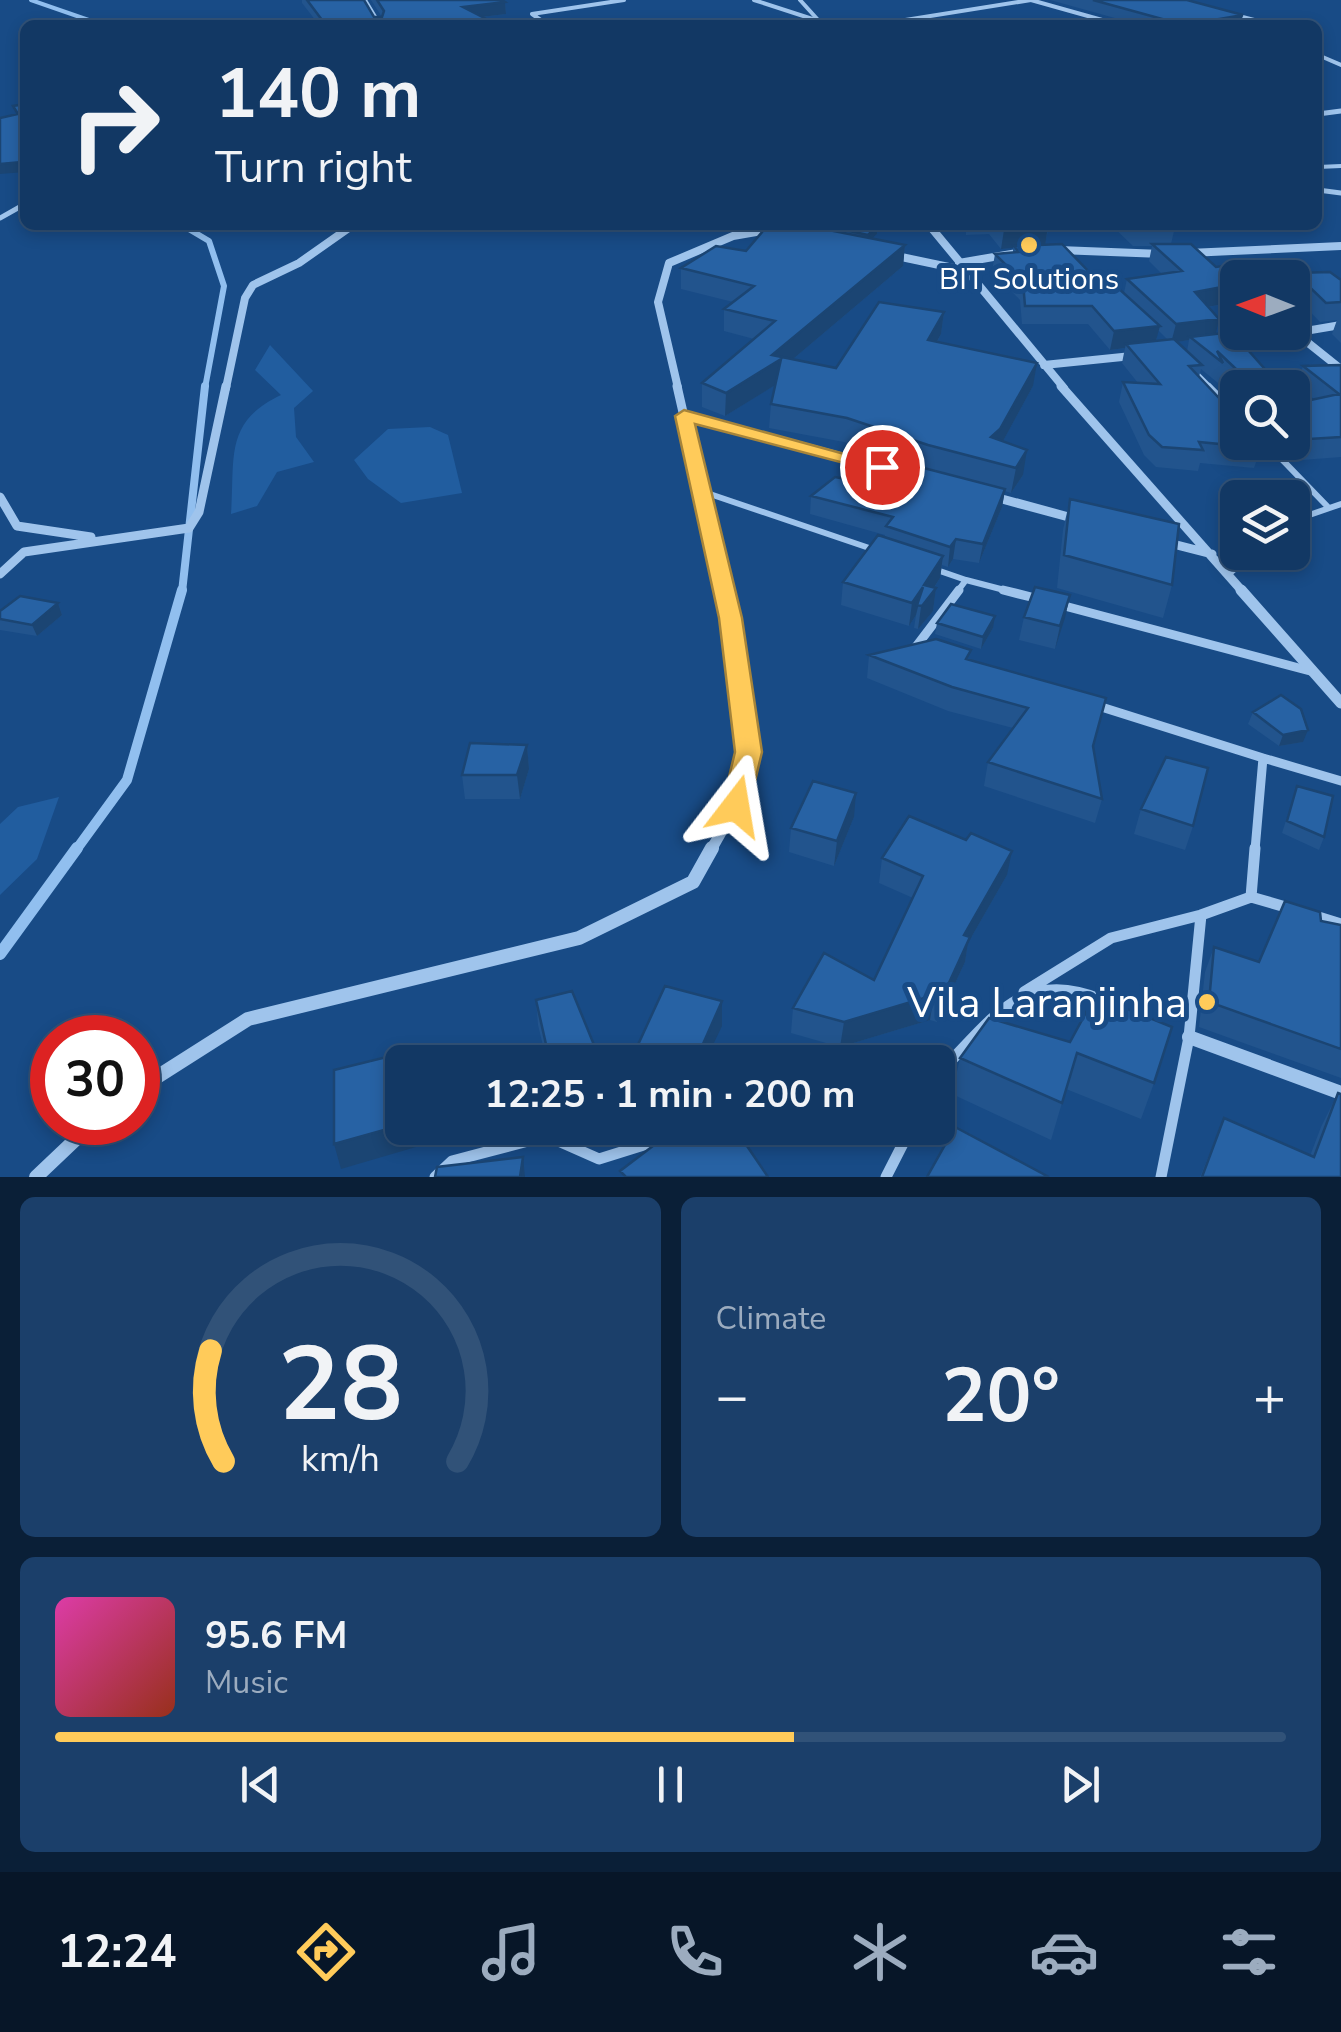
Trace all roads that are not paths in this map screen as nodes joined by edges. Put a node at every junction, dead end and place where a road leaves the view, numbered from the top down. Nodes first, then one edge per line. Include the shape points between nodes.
1 (619, 0) edge
2 (754, 0) edge
3 (800, 0) edge
4 (1031, 0) edge
5 (1224, 12) edge
6 (541, 20) edge
7 (816, 20) edge
8 (818, 20) edge
9 (905, 20) edge
10 (1102, 20) edge
11 (1255, 20) edge
12 (346, 230) edge
13 (934, 230) edge
14 (800, 231) edge
15 (1341, 246) edge
16 (874, 252) edge
17 (962, 267) junction
18 (1341, 325) edge
19 (1310, 331) edge
20 (1310, 344) edge
21 (1138, 356) edge
22 (1188, 364) edge
23 (1044, 366) junction
24 (1341, 369) edge
25 (1220, 397) edge
26 (684, 416) junction
27 (1282, 460) edge
28 (926, 479) edge
29 (702, 491) junction
30 (983, 494) edge
31 (0, 496) edge
32 (1341, 504) edge
33 (1329, 508) junction
34 (1310, 515) edge
35 (1098, 524) edge
36 (136, 536) junction
37 (1155, 540) edge
38 (1212, 555) junction
39 (893, 556) edge
40 (929, 568) edge
41 (1234, 570) edge
42 (0, 574) edge
43 (1230, 574) junction
44 (966, 580) junction
45 (932, 654) edge
46 (1314, 672) junction
47 (1079, 700) edge
48 (1341, 703) edge
49 (1263, 758) junction
50 (1341, 781) edge
51 (1251, 897) junction
52 (1201, 915) junction
53 (1341, 924) edge
54 (1020, 994) junction
55 (1122, 1009) edge
56 (1172, 1030) edge
57 (1189, 1037) junction
58 (955, 1057) edge
59 (160, 1075) edge
60 (1341, 1092) edge
61 (955, 1140) edge
62 (964, 1144) edge
63 (70, 1145) edge
64 (513, 1145) edge
65 (567, 1145) edge
66 (644, 1145) edge
67 (902, 1145) edge
68 (36, 1177) edge
69 (435, 1177) edge
70 (886, 1177) edge
71 (1161, 1177) edge

1 - 6 street via 532,14
2 - 7 street
3 - 8 lane
4 - 9 lane
4 - 10 street
5 - 11 street
12 - 36 street via 253,285 199,512 190,528
13 - 17 street
14 - 26 street via 733,236 669,263 658,302
15 - 17 street via 999,253
16 - 17 street
17 - 23 street
18 - 19 street
20 - 24 street
21 - 23 street
22 - 25 lane
23 - 38 street
26 - 28 street
26 - 29 street
27 - 33 lane
29 - 39 lane
29 - 59 street via 730,618 749,752 736,806 692,882 578,938 248,1019
30 - 35 street
31 - 36 street via 17,526 84,537
32 - 33 lane
33 - 34 lane
36 - 42 street via 24,552
37 - 38 street
38 - 43 street
40 - 44 lane
41 - 43 lane
43 - 46 street
44 - 45 lane via 914,648
44 - 46 lane
46 - 48 street
47 - 49 lane
49 - 50 lane
49 - 51 lane
51 - 52 lane
51 - 53 lane
52 - 54 lane via 1110,938
52 - 57 lane
54 - 55 lane via 1072,988
54 - 58 lane
56 - 57 lane
57 - 60 street
57 - 71 lane
61 - 62 lane
63 - 68 street
64 - 69 lane via 452,1161
65 - 66 lane via 599,1159
67 - 70 lane

